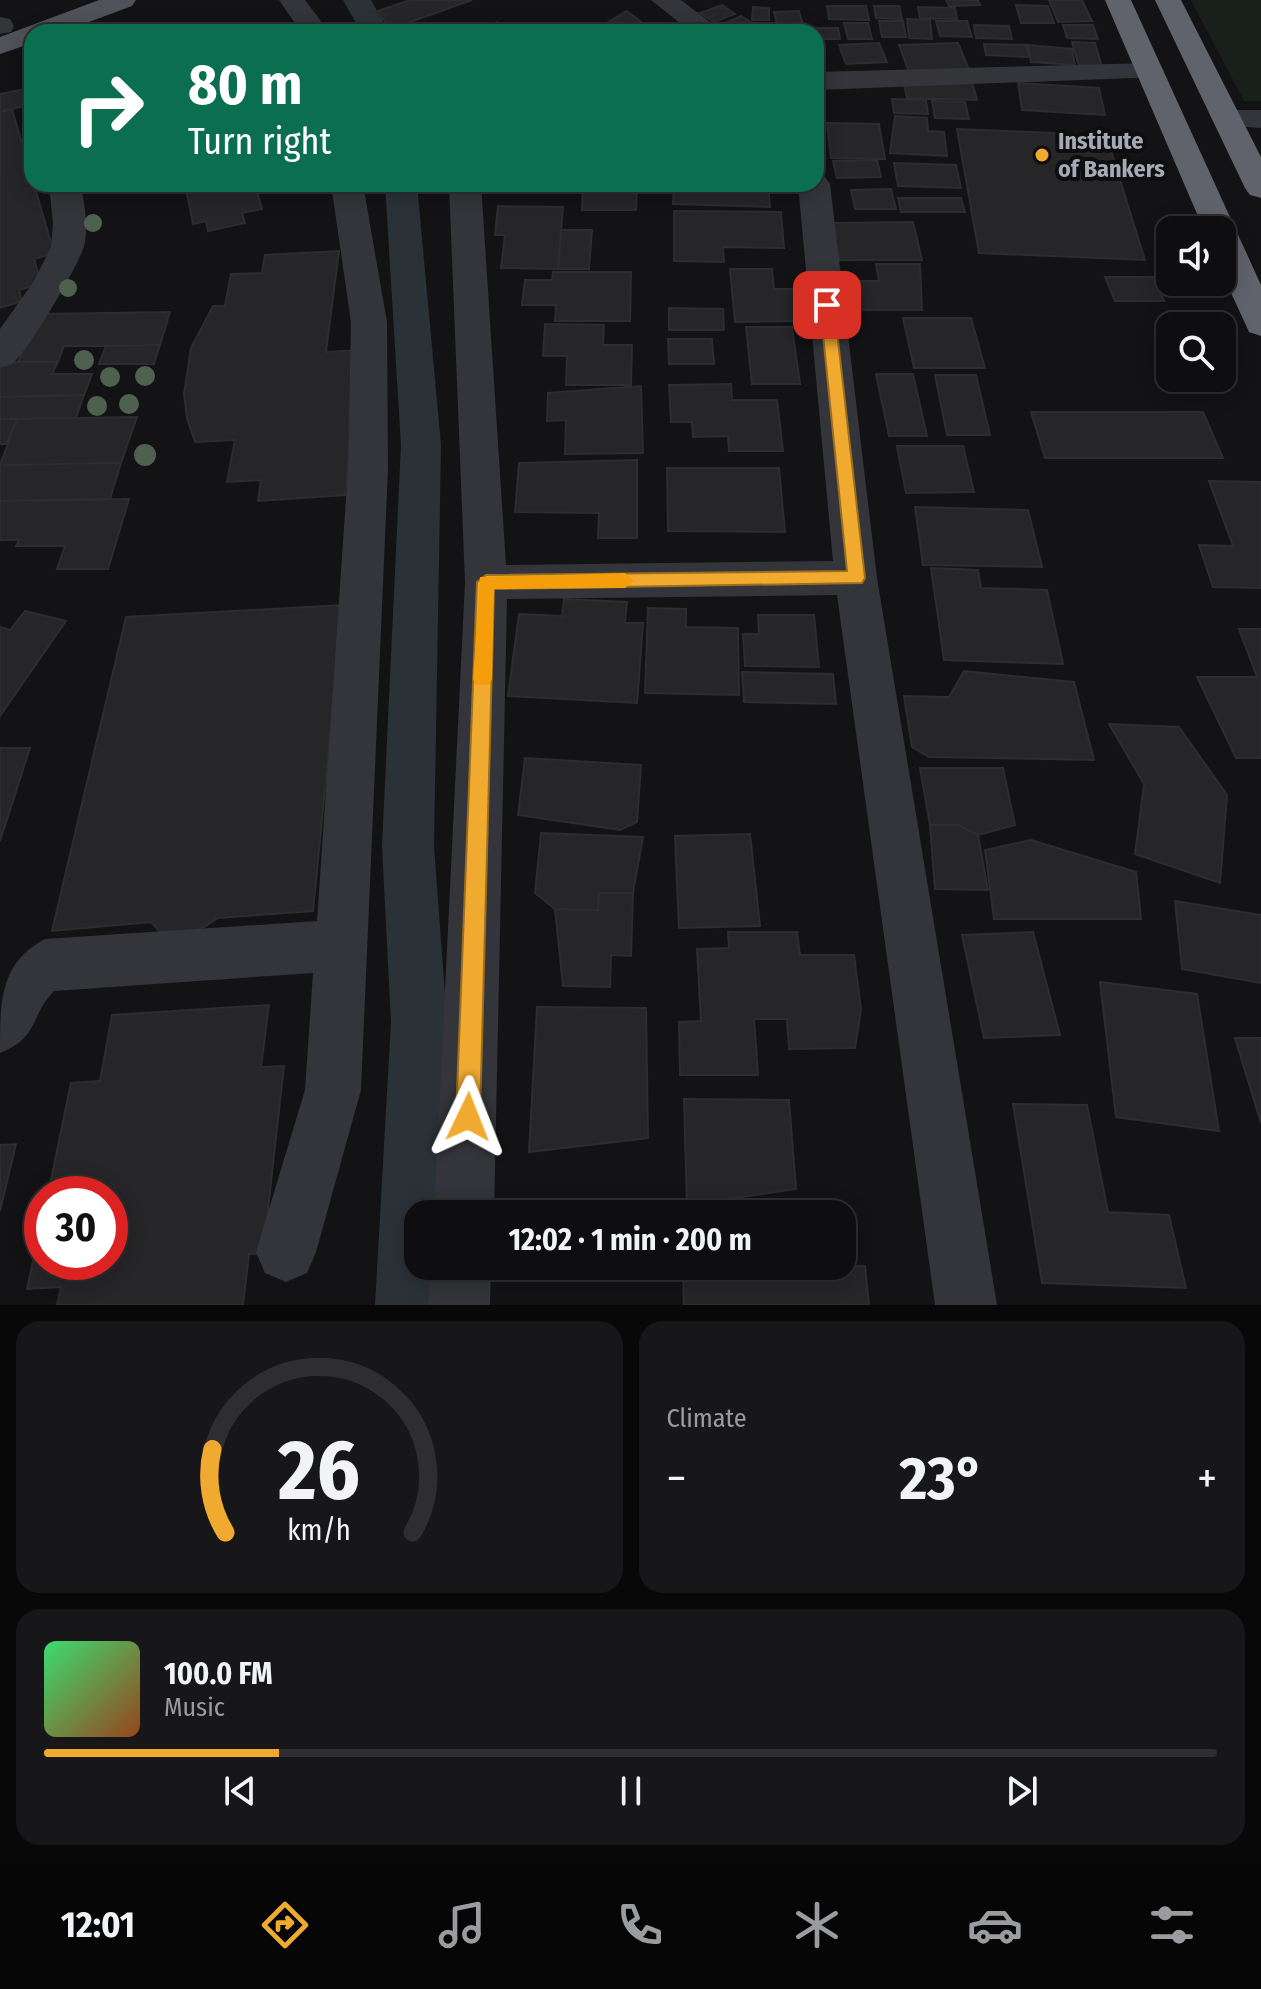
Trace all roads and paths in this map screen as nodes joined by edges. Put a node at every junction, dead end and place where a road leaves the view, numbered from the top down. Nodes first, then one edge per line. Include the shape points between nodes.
1 (73, 0) edge
2 (123, 0) edge
3 (292, 0) edge
4 (664, 0) edge
5 (1118, 0) edge
6 (1168, 0) edge
7 (61, 24) edge
8 (309, 24) edge
9 (698, 24) edge
10 (0, 26) edge
11 (24, 38) edge
12 (0, 46) edge
13 (1150, 71) junction
14 (824, 81) edge
15 (1229, 119) junction
16 (1261, 119) edge
17 (1261, 188) edge
18 (66, 192) edge
19 (348, 192) edge
20 (465, 192) edge
21 (815, 192) edge
22 (1214, 216) edge
23 (1236, 267) edge
24 (1261, 324) edge
25 (0, 355) edge
26 (856, 578) junction
27 (486, 582) junction
28 (340, 945) junction
29 (0, 1026) edge
30 (464, 1200) edge
31 (286, 1252) dead end
32 (460, 1280) edge
33 (459, 1305) edge
34 (966, 1305) edge

1 - 10 main road
2 - 7 main road
3 - 8 street
4 - 9 street
5 - 13 highway
6 - 15 highway
11 - 12 main road
13 - 14 street
13 - 22 highway
15 - 16 street
15 - 17 highway
18 - 25 street via 67,248
19 - 28 street via 369,322 368,469
20 - 27 street
21 - 26 street
23 - 24 highway
26 - 27 street
26 - 34 street
27 - 30 street
28 - 29 street via 45,965 32,971 11,1017
28 - 31 street via 333,1090
32 - 33 street

